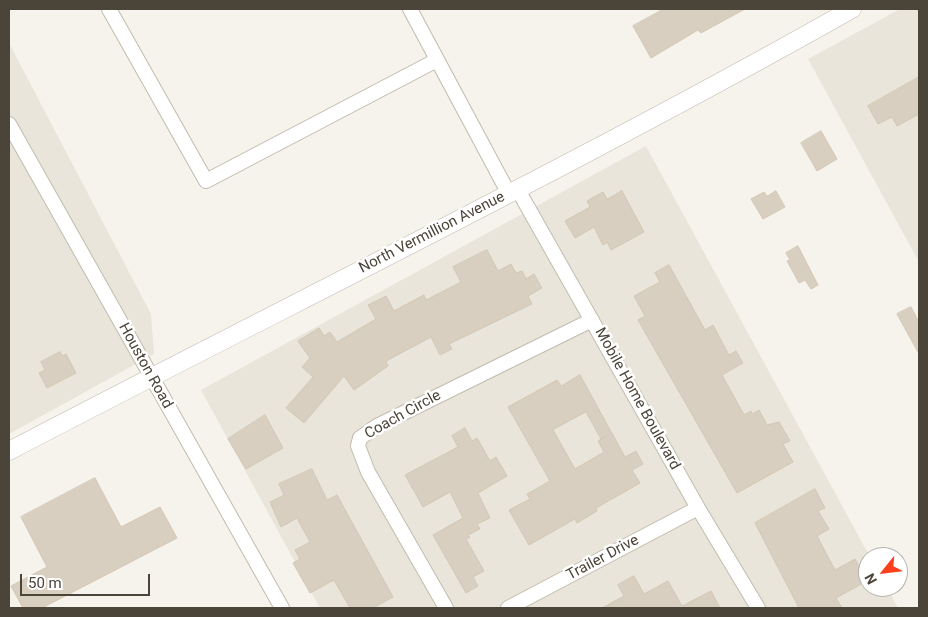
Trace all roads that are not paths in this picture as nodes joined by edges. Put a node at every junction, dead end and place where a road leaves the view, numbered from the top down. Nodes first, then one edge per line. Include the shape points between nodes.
1 (109, 9) edge
2 (410, 9) edge
3 (852, 9) edge
4 (437, 60) junction
5 (9, 124) edge
6 (514, 192) junction
7 (592, 320) junction
8 (151, 377) junction
9 (9, 451) edge
10 (698, 508) junction
11 (282, 608) edge
12 (446, 608) edge
13 (508, 608) edge
14 (758, 608) edge

1 - 4 street via 206,181
2 - 4 street, Mobile Home Boulevard
3 - 6 street, North Vermillion Avenue
4 - 6 street, Mobile Home Boulevard
5 - 8 street, Houston Road
6 - 7 street, Mobile Home Boulevard
6 - 8 street, North Vermillion Avenue
7 - 10 street, Mobile Home Boulevard
7 - 12 street, Coach Circle via 377,426 360,438 358,446 368,472
8 - 9 street, North Vermillion Avenue
8 - 11 street, Houston Road
10 - 13 street, Trailer Drive
10 - 14 street, Mobile Home Boulevard

